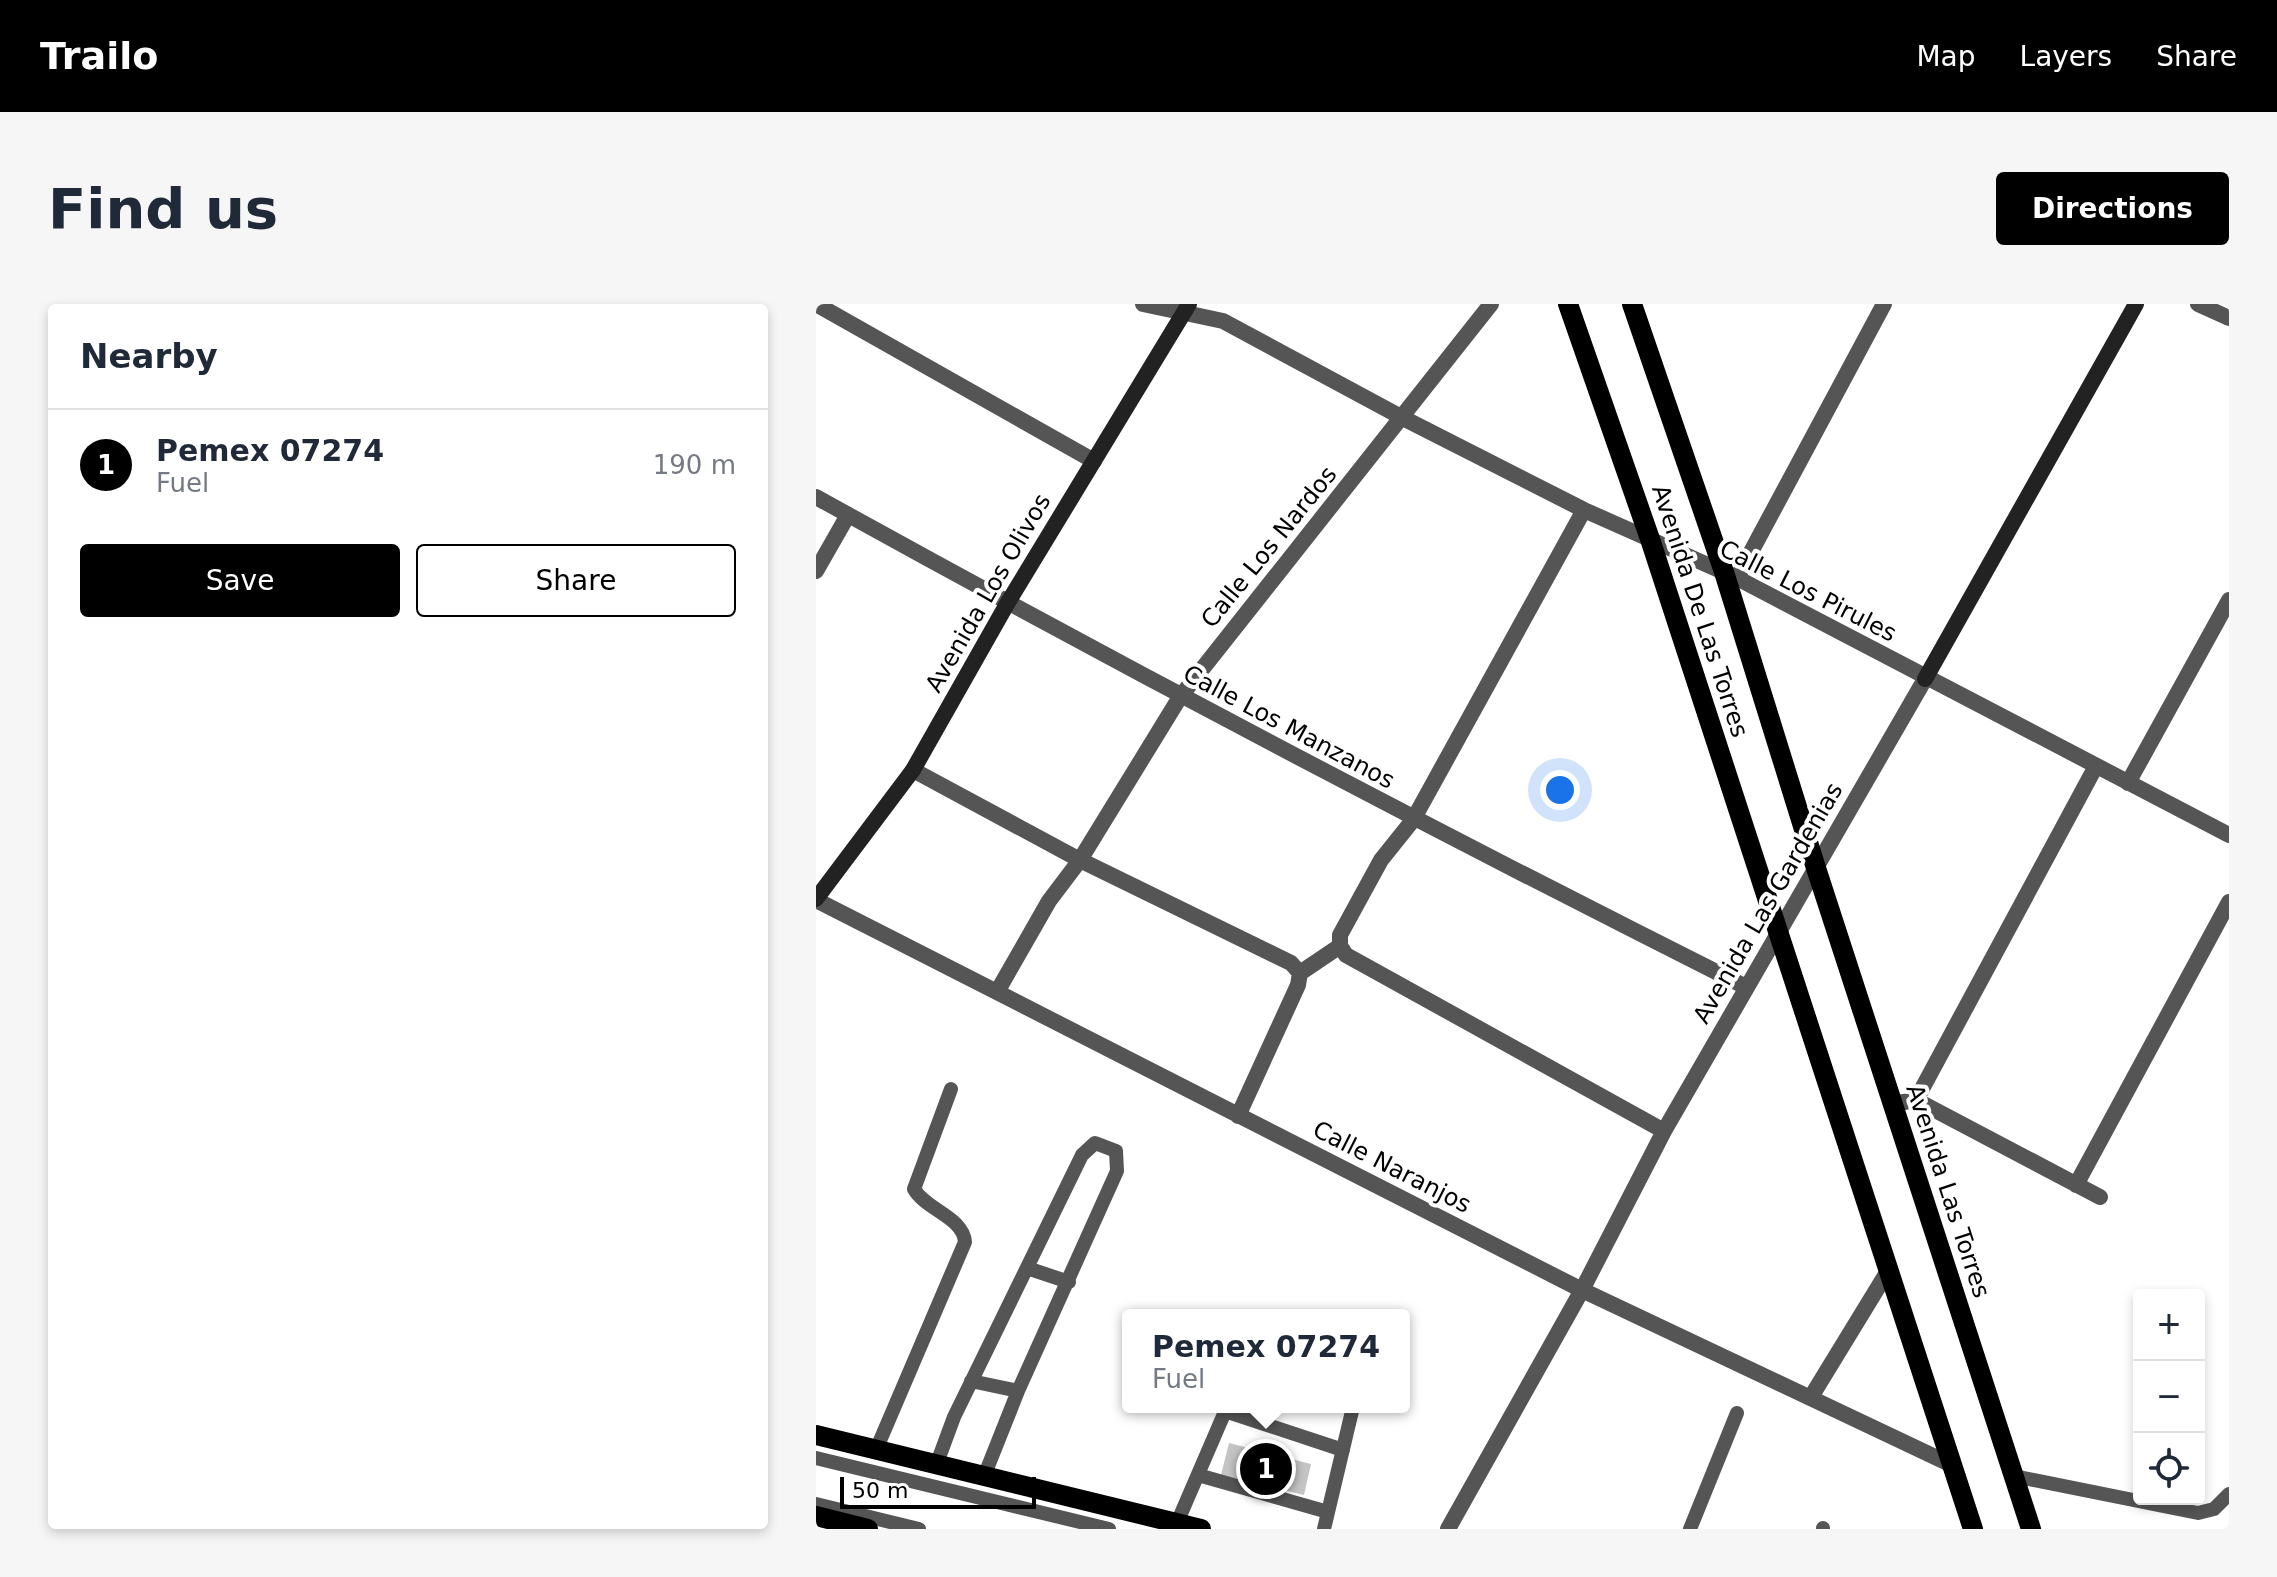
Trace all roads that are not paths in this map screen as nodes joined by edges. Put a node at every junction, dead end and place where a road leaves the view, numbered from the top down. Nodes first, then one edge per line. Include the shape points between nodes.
1 (816, 304) edge
2 (1143, 304) edge
3 (1491, 304) edge
4 (1568, 304) edge
5 (1632, 304) edge
6 (1884, 304) edge
7 (2136, 304) edge
8 (2198, 304) edge
9 (1185, 309) edge
10 (2229, 318) edge
11 (1403, 418) junction
12 (1094, 461) junction
13 (816, 497) edge
14 (1584, 510) junction
15 (848, 515) junction
16 (1650, 539) junction
17 (816, 571) edge
18 (1731, 575) junction
19 (2229, 600) edge
20 (1007, 604) junction
21 (1925, 679) junction
22 (1180, 697) junction
23 (2096, 766) junction
24 (913, 770) junction
25 (2128, 783) junction
26 (1413, 820) junction
27 (2229, 835) edge
28 (1080, 860) junction
29 (1816, 868) junction
30 (816, 900) edge
31 (2229, 902) edge
32 (1777, 935) junction
33 (1340, 946) junction
34 (1300, 973) junction
35 (1746, 987) junction
36 (997, 992) junction
37 (951, 1089) dead end
38 (1916, 1100) junction
39 (1892, 1104) junction
40 (1238, 1116) junction
41 (1664, 1131) junction
42 (2076, 1185) junction
43 (2100, 1197) dead end
44 (1027, 1268) junction
45 (1888, 1271) junction
46 (1069, 1282) junction
47 (1582, 1290) junction
48 (971, 1381) junction
49 (1018, 1391) junction
50 (1811, 1397) junction
51 (1224, 1413) edge
52 (1237, 1413) edge
53 (1352, 1413) edge
54 (1737, 1413) dead end
55 (816, 1435) edge
56 (876, 1450) junction
57 (1343, 1450) junction
58 (816, 1458) edge
59 (937, 1463) junction
60 (1952, 1465) junction
61 (985, 1474) junction
62 (1198, 1475) junction
63 (2014, 1476) junction
64 (2229, 1494) edge
65 (816, 1504) edge
66 (1328, 1512) junction
67 (816, 1516) edge
68 (1177, 1523) junction
69 (868, 1529) edge
70 (919, 1529) edge
71 (1109, 1529) edge
72 (1201, 1529) edge
73 (1324, 1529) edge
74 (1448, 1529) edge
75 (1690, 1529) edge
76 (1973, 1529) edge
77 (2031, 1529) edge

1 - 12 street
2 - 9 street, Calle Los Pirules
3 - 11 street, Calle Los Nardos
4 - 16 main road, Avenida De Las Torres
5 - 18 main road, Avenida De Las Torres
6 - 18 street
7 - 21 street, Avenida Las Gardenias
8 - 10 street
9 - 11 street, Calle Los Pirules via 1223,321
9 - 12 street, Avenida Los Olivos
11 - 14 street, Calle Los Pirules
11 - 22 street, Calle Los Nardos
12 - 20 street, Avenida Los Olivos
13 - 15 street, Calle Los Manzanos
14 - 16 street, Calle Los Pirules
14 - 26 street
15 - 17 street
15 - 20 street, Calle Los Manzanos
16 - 18 street, Calle Los Pirules
16 - 32 main road, Avenida De Las Torres
18 - 21 street, Calle Los Pirules
18 - 29 main road, Avenida De Las Torres
19 - 25 street
20 - 22 street, Calle Los Manzanos
20 - 24 street, Avenida Los Olivos
21 - 23 street, Calle Los Pirules
21 - 29 street, Avenida Las Gardenias
22 - 26 street, Calle Los Manzanos
22 - 28 street, Calle Los Nardos
23 - 25 street, Calle Los Pirules
23 - 38 street
24 - 28 street
24 - 30 street, Avenida Los Olivos
25 - 27 street, Calle Los Pirules
26 - 33 street via 1381,860 1340,935
26 - 35 street, Calle Los Manzanos
28 - 34 street via 1291,963
28 - 36 street, Calle Los Nardos via 1049,901
29 - 32 street, Avenida Las Gardenias
29 - 39 main road, Avenida Las Torres
30 - 36 street, Calle Naranjos
31 - 42 street
32 - 35 street, Avenida Las Gardenias
32 - 45 main road
33 - 34 street
33 - 41 street via 1346,955
34 - 40 street
35 - 41 street, Avenida Las Gardenias
36 - 40 street, Calle Naranjos
37 - 56 lane via 914,1189 957,1225 965,1242
38 - 39 street
38 - 42 street
39 - 63 main road, Avenida Las Torres
40 - 47 street, Calle Naranjos
41 - 47 street, Avenida Las Gardenias
42 - 43 street
44 - 46 lane
44 - 46 lane via 1082,1155 1095,1143 1116,1151 1117,1171
44 - 48 lane
45 - 50 street
45 - 60 main road
46 - 49 lane
47 - 50 street, Calle Naranjos
47 - 74 street, Avenida Las Gardenias
48 - 49 lane
48 - 59 lane
49 - 61 lane
50 - 60 street, Calle Naranjos
51 - 62 lane
52 - 57 lane
53 - 57 lane
54 - 75 lane
55 - 56 main road
56 - 59 main road
57 - 66 lane
58 - 71 lane
59 - 61 main road
60 - 76 main road
61 - 68 main road
62 - 66 lane
62 - 68 lane
63 - 64 lane via 2198,1513 2214,1509
63 - 77 main road, Avenida Las Torres
65 - 70 lane
66 - 73 lane
67 - 69 main road
68 - 72 main road

